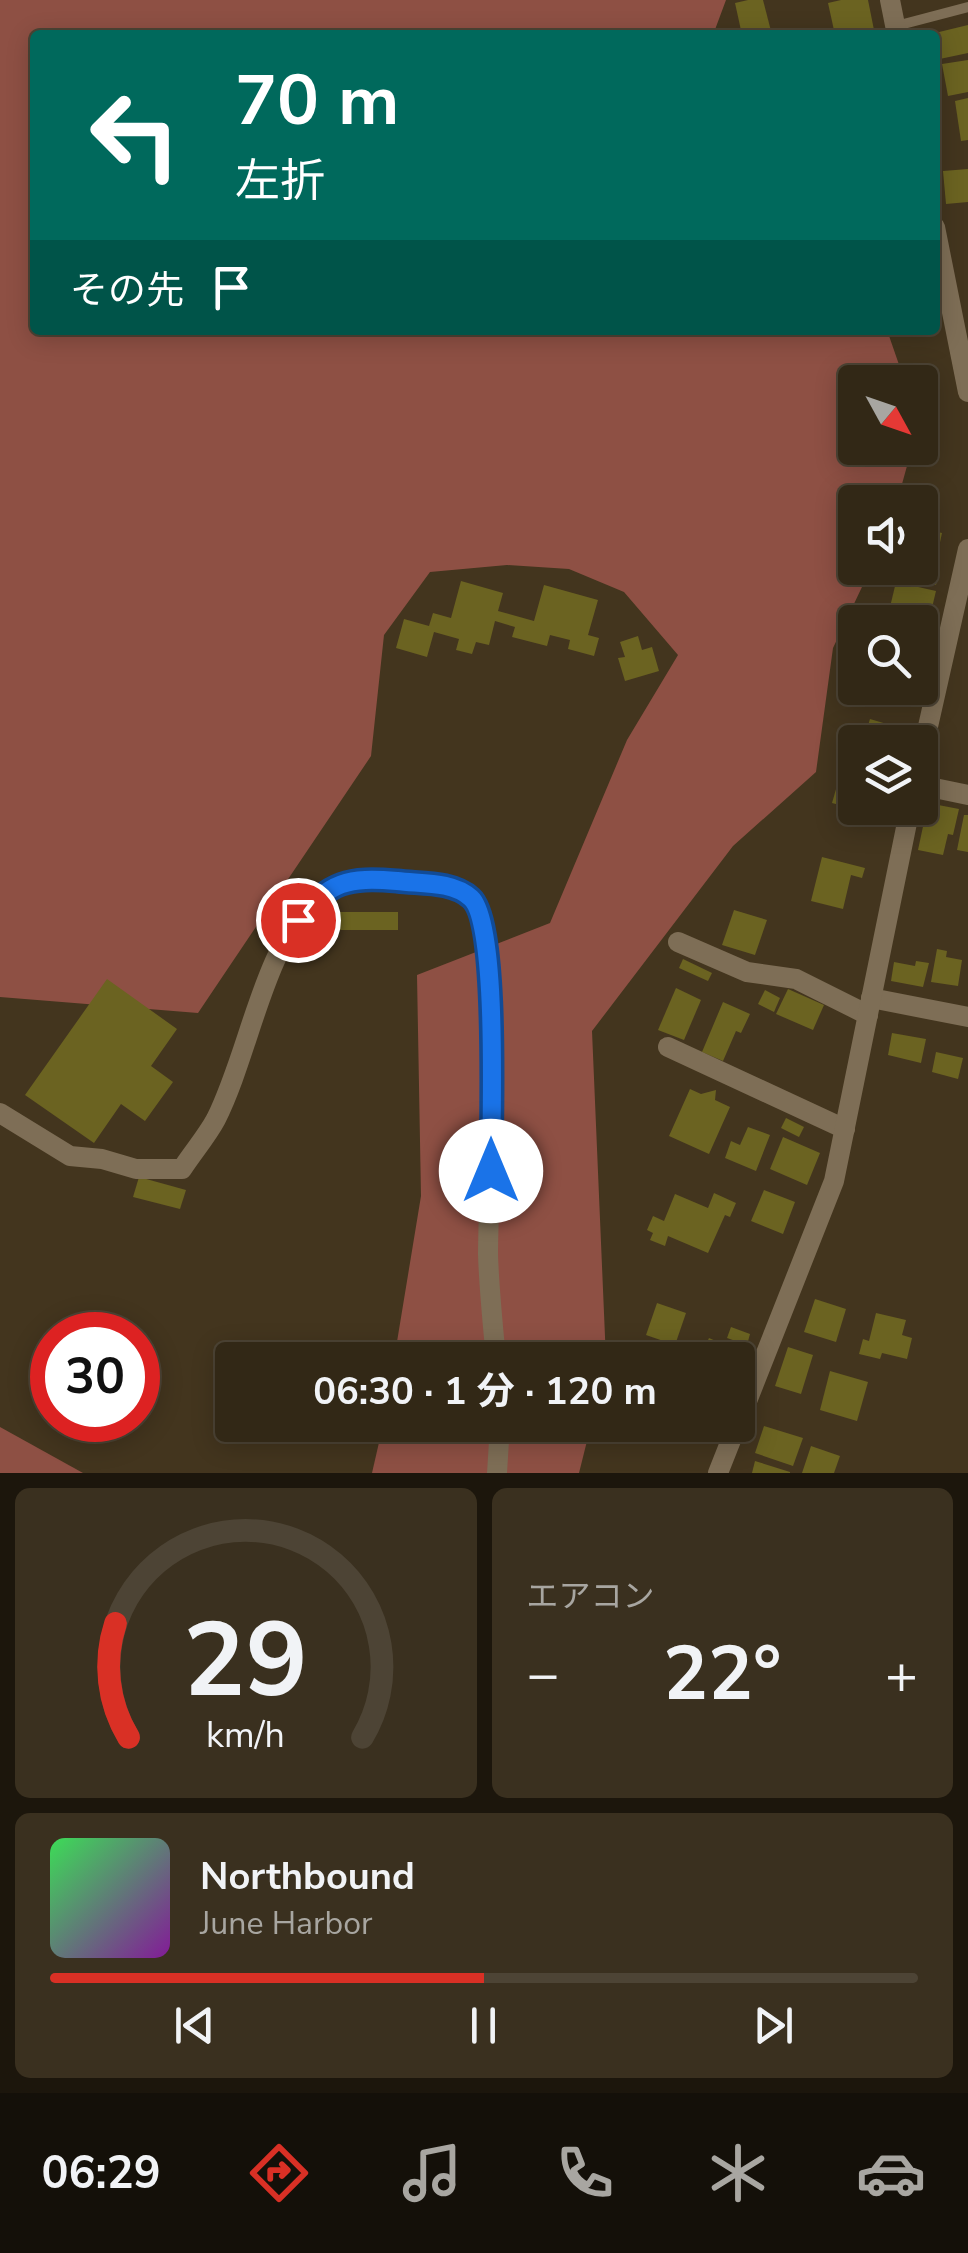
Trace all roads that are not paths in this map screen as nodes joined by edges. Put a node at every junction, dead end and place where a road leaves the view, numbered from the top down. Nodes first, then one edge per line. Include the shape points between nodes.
1 (890, 0) edge
2 (968, 7) edge
3 (896, 30) edge
4 (940, 242) edge
5 (959, 299) edge
6 (967, 382) edge
7 (968, 550) edge
8 (928, 725) edge
9 (938, 789) edge
10 (968, 796) edge
11 (906, 825) edge
12 (678, 942) dead end
13 (869, 1007) junction
14 (968, 1017) edge
15 (668, 1048) dead end
16 (0, 1113) edge
17 (845, 1128) junction
18 (495, 1342) edge
19 (755, 1379) edge
20 (499, 1442) edge
21 (730, 1442) edge
22 (496, 1473) edge
23 (718, 1473) edge

1 - 3 street
2 - 3 lane
4 - 5 street
5 - 6 street
7 - 8 street
9 - 10 street
11 - 13 street
12 - 13 street via 747,972 796,979
13 - 14 street
13 - 17 street
15 - 17 street
16 - 18 street via 70,1156 136,1169 182,1169 215,1120 276,960 318,895 362,878 452,887 480,910 491,996 488,1255
17 - 19 street via 834,1181
20 - 22 street
21 - 23 street

